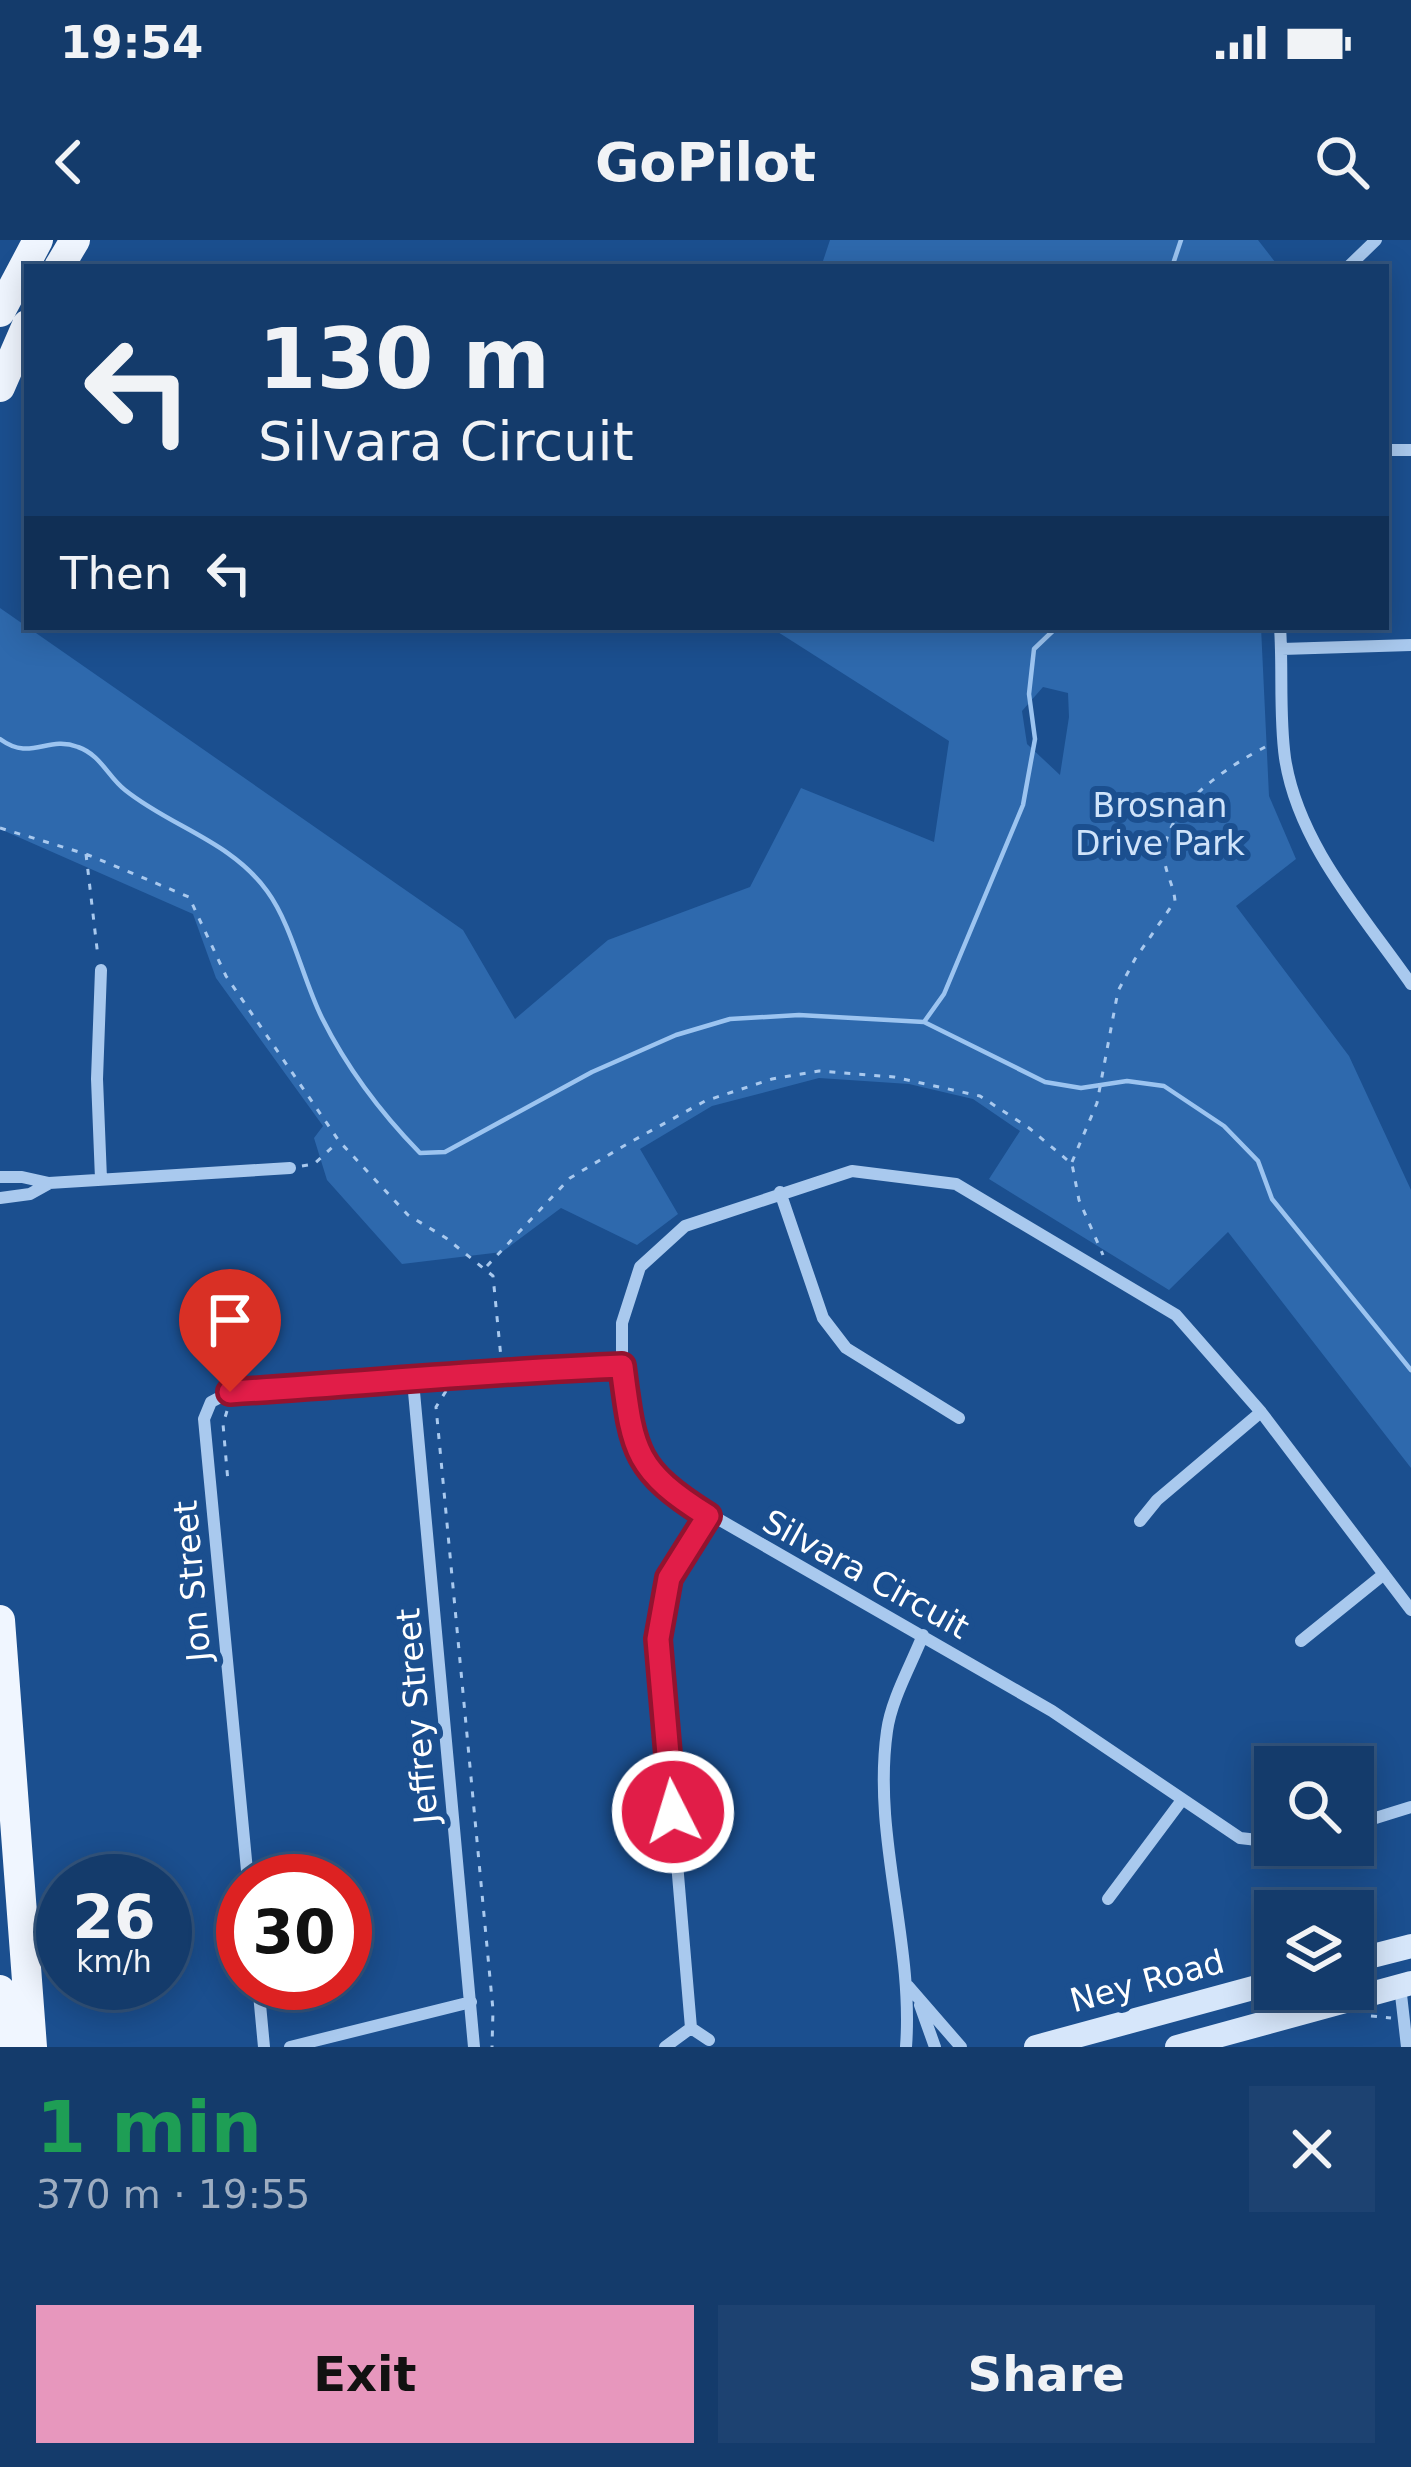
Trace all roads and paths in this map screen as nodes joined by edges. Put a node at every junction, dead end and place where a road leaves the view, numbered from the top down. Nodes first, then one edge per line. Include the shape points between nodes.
1 (1376, 240) edge
2 (1351, 264) edge
3 (24, 267) edge
4 (0, 312) edge
5 (24, 332) edge
6 (0, 387) edge
7 (1280, 630) edge
8 (1411, 645) edge
9 (1282, 649) junction
10 (1285, 736) junction
11 (0, 828) edge
12 (86, 854) junction
13 (1156, 927) junction
14 (1163, 932) dead end
15 (101, 970) joint
16 (1411, 984) edge
17 (339, 1141) junction
18 (1072, 1164) junction
19 (290, 1168) joint
20 (0, 1177) edge
21 (101, 1179) junction
22 (49, 1184) junction
23 (780, 1192) junction
24 (0, 1198) edge
25 (485, 1267) junction
26 (1101, 1271) junction
27 (622, 1366) junction
28 (502, 1370) junction
29 (413, 1381) junction
30 (454, 1388) dead end
31 (233, 1406) dead end
32 (1261, 1412) junction
33 (959, 1418) dead end
34 (228, 1482) dead end
35 (708, 1516) junction
36 (1140, 1521) dead end
37 (1384, 1574) junction
38 (1411, 1610) edge
39 (0, 1620) edge
40 (923, 1635) junction
41 (1301, 1641) dead end
42 (1182, 1800) junction
43 (1411, 1807) edge
44 (1374, 1819) edge
45 (1254, 1840) edge
46 (245, 1854) edge
47 (1108, 1899) dead end
48 (1411, 1946) edge
49 (1374, 1956) edge
50 (1406, 1985) edge
51 (1254, 1988) edge
52 (0, 1990) edge
53 (913, 1992) junction
54 (471, 2002) junction
55 (261, 2010) edge
56 (1404, 2015) junction
57 (1370, 2016) dead end
58 (908, 2024) junction
59 (692, 2028) junction
60 (709, 2040) dead end
61 (5, 2047) edge
62 (32, 2047) edge
63 (264, 2047) edge
64 (290, 2047) edge
65 (474, 2047) edge
66 (492, 2047) edge
67 (665, 2047) edge
68 (906, 2047) edge
69 (916, 2047) edge
70 (935, 2047) edge
71 (961, 2047) edge
72 (1036, 2047) edge
73 (1177, 2047) edge
74 (1408, 2047) edge

1 - 2 street
3 - 4 main road
5 - 6 main road
7 - 9 street
8 - 9 street
9 - 10 street
10 - 13 path via 1198,790 1177,820 1165,863 1175,901
10 - 16 street via 1298,809 1320,853
11 - 12 path
12 - 15 path
12 - 17 path via 189,897 226,976
13 - 14 path
13 - 18 path via 1118,991 1097,1103
15 - 21 street
17 - 19 path via 314,1164
17 - 25 path via 408,1215
18 - 25 path via 980,1096 894,1077 819,1071 772,1079 705,1101 570,1178
18 - 26 path via 1101,1245
19 - 21 street
20 - 22 street
21 - 22 street
22 - 24 street
23 - 26 street, Silvara Circuit via 852,1171 956,1184
23 - 27 street, Silvara Circuit via 685,1226 640,1267 622,1323
23 - 33 street via 823,1318 846,1348
25 - 28 path via 496,1288
26 - 32 street, Silvara Circuit via 1176,1315
27 - 28 street, Jon Street
27 - 35 street, Silvara Circuit via 632,1439 648,1469
28 - 29 street, Jon Street
29 - 46 street, Jon Street via 230,1392 211,1402 204,1419
29 - 54 street, Jeffrey Street
30 - 66 path via 434,1402
31 - 34 path via 223,1424
32 - 36 street
32 - 37 street, Silvara Circuit
35 - 40 street, Silvara Circuit
35 - 59 street via 669,1578 658,1639
37 - 38 street, Silvara Circuit
37 - 41 street
39 - 62 main road
40 - 42 street, Silvara Circuit
40 - 53 street via 887,1727 884,1794
42 - 45 street, Silvara Circuit
42 - 47 street
43 - 44 street
48 - 49 main road
50 - 56 street
50 - 73 main road
51 - 72 main road, Ney Road
52 - 61 main road
53 - 58 street
53 - 70 street
53 - 71 street
54 - 64 street
54 - 65 street, Jeffrey Street
55 - 63 street
56 - 57 path
56 - 74 street
58 - 68 street
58 - 69 street
59 - 60 street
59 - 67 street

